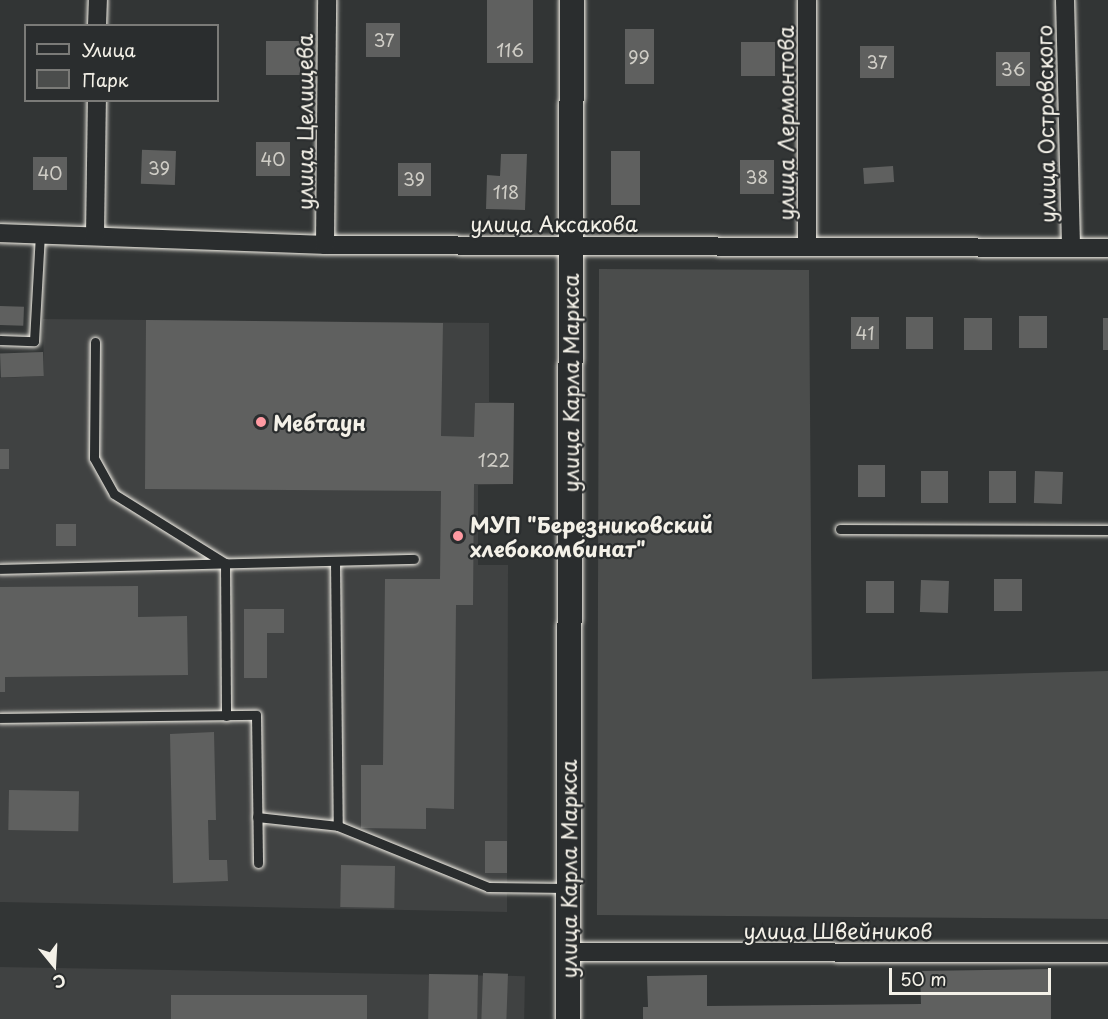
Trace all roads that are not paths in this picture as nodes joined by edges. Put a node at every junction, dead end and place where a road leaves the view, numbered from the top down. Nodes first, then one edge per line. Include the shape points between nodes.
1 (98, 0) edge
2 (327, 0) edge
3 (572, 0) edge
4 (807, 0) edge
5 (1065, 0) edge
6 (97, 24) edge
7 (97, 102) edge
8 (0, 232) edge
9 (40, 234) junction
10 (95, 236) junction
11 (325, 245) junction
12 (570, 245) junction
13 (807, 246) junction
14 (1071, 248) junction
15 (1108, 248) edge
16 (0, 340) edge
17 (95, 342) dead end
18 (840, 529) dead end
19 (1108, 530) edge
20 (414, 559) dead end
21 (335, 561) junction
22 (225, 563) junction
23 (0, 569) edge
24 (226, 716) junction
25 (0, 718) edge
26 (257, 817) junction
27 (338, 826) junction
28 (258, 862) dead end
29 (568, 888) junction
30 (568, 951) junction
31 (1108, 953) edge
32 (568, 1019) edge

1 - 6 street
2 - 11 street, улица Целищева
3 - 12 main road, улица Карла Маркса
4 - 13 street, улица Лермонтова
5 - 14 street, улица Островского
7 - 10 street
8 - 9 street, улица Аксакова
9 - 10 street, улица Аксакова
9 - 16 lane via 34,341
10 - 11 street, улица Аксакова
11 - 12 street, улица Аксакова
12 - 13 street, улица Аксакова
12 - 29 main road, улица Карла Маркса
13 - 14 street, улица Аксакова
14 - 15 street, улица Аксакова
17 - 22 lane via 94,458 114,494
18 - 19 lane
20 - 21 lane
21 - 22 lane
21 - 27 lane
22 - 23 lane
22 - 24 lane
24 - 25 lane
24 - 26 lane via 256,715
26 - 27 lane
26 - 28 lane
27 - 29 lane via 488,887
29 - 30 main road, улица Карла Маркса
30 - 31 street, улица Швейников
30 - 32 main road, улица Карла Маркса

